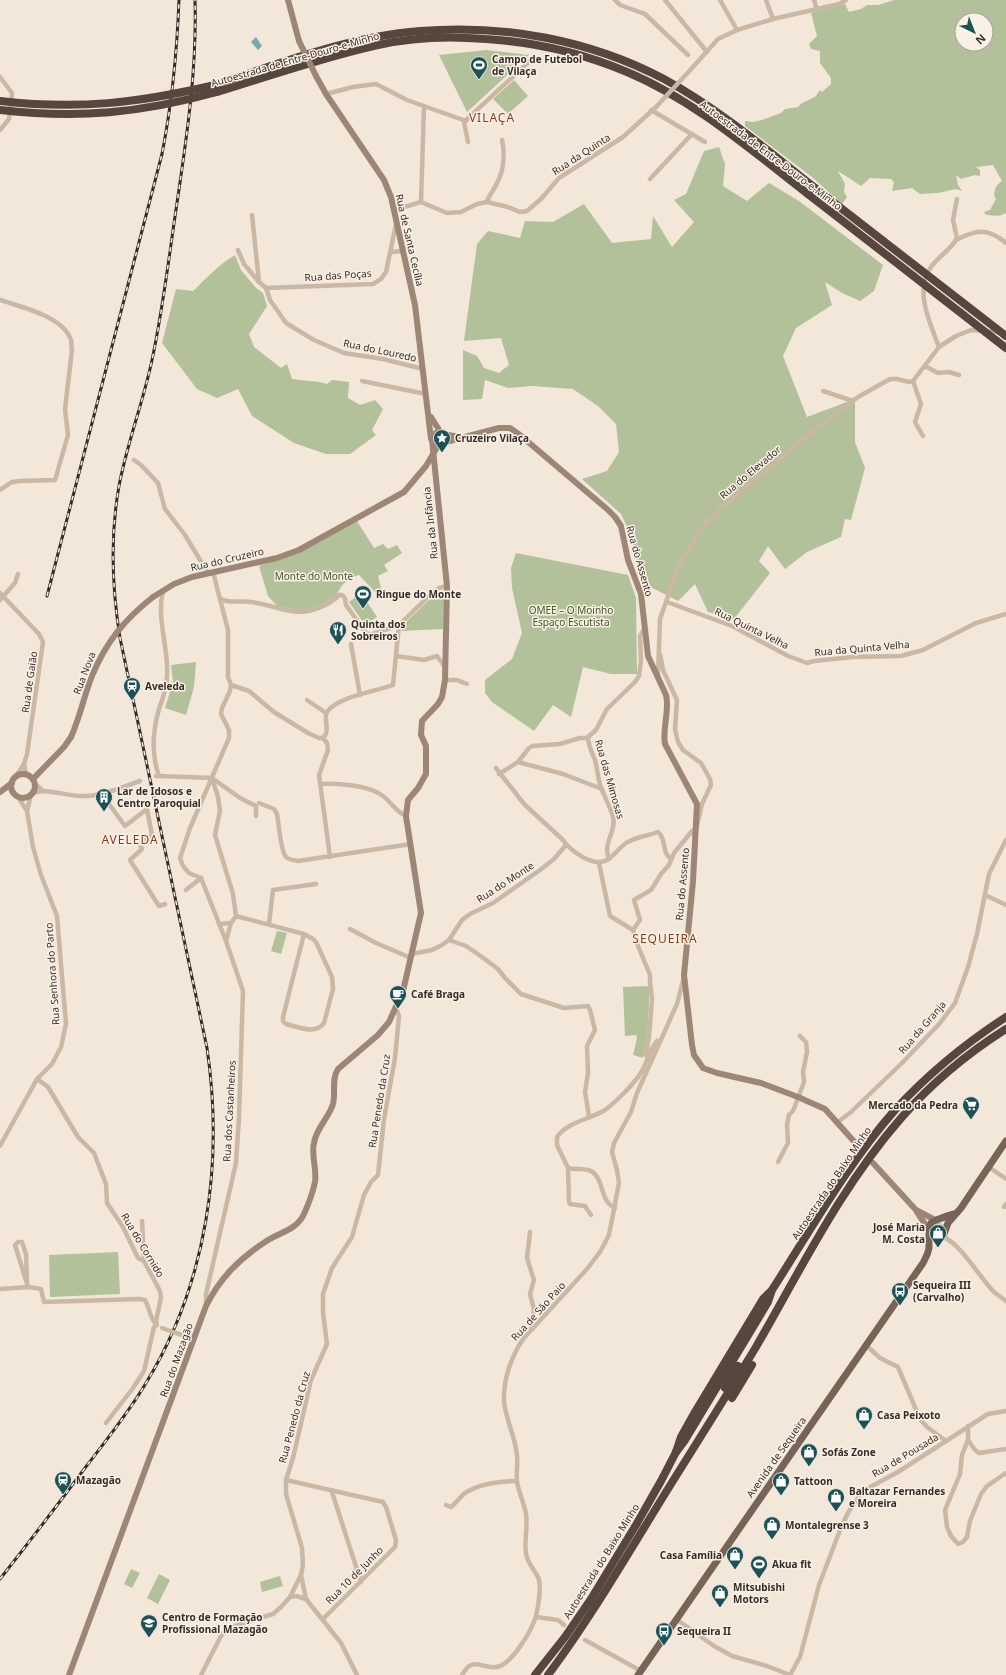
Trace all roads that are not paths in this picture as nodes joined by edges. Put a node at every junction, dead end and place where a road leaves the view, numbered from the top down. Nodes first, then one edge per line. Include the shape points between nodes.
1 (288, 0) edge
2 (615, 0) edge
3 (665, 0) edge
4 (720, 0) edge
5 (766, 0) edge
6 (814, 0) edge
7 (846, 0) edge
8 (817, 9) junction
9 (773, 19) junction
10 (737, 30) junction
11 (707, 52) junction
12 (688, 55) dead end
13 (534, 57) dead end
14 (0, 76) edge
15 (216, 88) junction
16 (326, 94) junction
17 (0, 101) edge
18 (424, 106) junction
19 (654, 108) junction
20 (0, 110) edge
21 (466, 121) junction
22 (0, 130) edge
23 (692, 134) junction
24 (502, 140) dead end
25 (468, 142) dead end
26 (706, 142) dead end
27 (650, 179) dead end
28 (957, 199) dead end
29 (421, 202) junction
30 (487, 202) junction
31 (394, 210) junction
32 (252, 215) dead end
33 (396, 219) junction
34 (956, 240) junction
35 (1006, 243) edge
36 (238, 250) dead end
37 (404, 251) junction
38 (391, 252) junction
39 (259, 282) junction
40 (266, 288) junction
41 (0, 300) edge
42 (1006, 335) edge
43 (939, 347) junction
44 (1006, 348) edge
45 (925, 366) junction
46 (423, 369) junction
47 (958, 375) dead end
48 (913, 381) junction
49 (362, 382) dead end
50 (823, 391) dead end
51 (426, 394) junction
52 (853, 401) junction
53 (429, 414) junction
54 (441, 434) junction
55 (923, 436) dead end
56 (463, 438) junction
57 (432, 439) junction
58 (440, 444) junction
59 (433, 457) junction
60 (134, 460) dead end
61 (0, 490) edge
62 (210, 572) junction
63 (18, 574) dead end
64 (447, 586) junction
65 (163, 591) junction
66 (1, 597) edge
67 (221, 599) junction
68 (667, 602) junction
69 (1006, 614) edge
70 (399, 625) junction
71 (645, 628) junction
72 (351, 644) dead end
73 (659, 652) junction
74 (396, 656) junction
75 (807, 663) joint
76 (445, 667) junction
77 (658, 678) junction
78 (445, 680) junction
79 (467, 684) dead end
80 (231, 685) junction
81 (360, 695) junction
82 (308, 700) dead end
83 (326, 713) junction
84 (324, 738) junction
85 (588, 738) junction
86 (518, 762) junction
87 (24, 764) junction
88 (496, 768) dead end
89 (499, 774) junction
90 (16, 776) junction
91 (31, 778) junction
92 (212, 778) junction
93 (140, 781) dead end
94 (12, 783) junction
95 (320, 784) junction
96 (602, 789) junction
97 (42, 790) junction
98 (0, 792) edge
99 (101, 793) junction
100 (32, 794) junction
101 (16, 795) junction
102 (259, 803) dead end
103 (27, 811) junction
104 (256, 816) dead end
105 (406, 816) junction
106 (696, 828) junction
107 (1006, 840) edge
108 (411, 844) junction
109 (566, 845) junction
110 (330, 856) junction
111 (609, 859) junction
112 (671, 859) junction
113 (599, 863) junction
114 (201, 878) junction
115 (316, 884) dead end
116 (186, 890) dead end
117 (985, 895) junction
118 (165, 904) dead end
119 (1006, 905) edge
120 (236, 916) junction
121 (231, 923) junction
122 (219, 924) junction
123 (269, 924) junction
124 (350, 929) dead end
125 (633, 930) junction
126 (304, 934) junction
127 (449, 940) junction
128 (226, 941) junction
129 (411, 956) junction
130 (684, 975) junction
131 (686, 1000) junction
132 (677, 1004) junction
133 (396, 1008) junction
134 (1006, 1017) edge
135 (1006, 1029) edge
136 (800, 1036) dead end
137 (660, 1039) junction
138 (648, 1060) junction
139 (37, 1079) junction
140 (798, 1097) junction
141 (589, 1116) junction
142 (838, 1122) junction
143 (1006, 1141) edge
144 (0, 1146) edge
145 (859, 1147) dead end
146 (778, 1162) dead end
147 (873, 1163) dead end
148 (989, 1167) junction
149 (568, 1168) junction
150 (1006, 1179) edge
151 (615, 1208) junction
152 (916, 1210) junction
153 (954, 1214) junction
154 (591, 1215) dead end
155 (937, 1220) junction
156 (142, 1221) dead end
157 (929, 1231) junction
158 (530, 1232) dead end
159 (944, 1234) junction
160 (929, 1249) junction
161 (144, 1261) junction
162 (28, 1284) junction
163 (0, 1289) edge
164 (1006, 1301) edge
165 (206, 1306) junction
166 (157, 1324) junction
167 (531, 1329) junction
168 (194, 1339) junction
169 (866, 1345) junction
170 (1006, 1412) edge
171 (106, 1423) dead end
172 (968, 1426) junction
173 (968, 1440) junction
174 (946, 1441) junction
175 (1006, 1449) edge
176 (1006, 1474) edge
177 (286, 1480) junction
178 (517, 1481) junction
179 (332, 1492) junction
180 (446, 1505) dead end
181 (301, 1575) junction
182 (361, 1582) junction
183 (290, 1597) junction
184 (306, 1599) junction
185 (536, 1617) junction
186 (323, 1619) junction
187 (676, 1619) junction
188 (564, 1625) dead end
189 (585, 1640) dead end
190 (639, 1673) edge
191 (69, 1675) edge
192 (201, 1675) edge
193 (357, 1675) edge
194 (462, 1675) edge
195 (534, 1675) edge
196 (548, 1675) edge
197 (790, 1675) edge

1 - 16 street, Rua de Santa Cecília, bridge via 300,41
2 - 12 street via 620,5 645,14
3 - 11 street
4 - 10 street
5 - 9 street
6 - 8 street
7 - 8 street, Rua da Quinta
8 - 9 street, Rua da Quinta
9 - 10 street, Rua da Quinta
10 - 11 street, Rua da Quinta via 718,40
11 - 19 street, Rua da Quinta, bridge
13 - 21 street
14 - 22 street via 12,93 8,119
15 - 17 highway, Autoestrada de Entre-Douro-e-Minho, bridge via 112,104 78,106
15 - 20 highway, Autoestrada de Entre-Douro-e-Minho, bridge via 179,103 112,112 78,115
15 - 42 highway, Autoestrada de Entre-Douro-e-Minho, bridge via 263,68 339,46 419,31 465,29 514,32 562,40 598,50 632,63 695,98
15 - 44 highway, Autoestrada de Entre-Douro-e-Minho, bridge via 379,45 421,39 465,37 512,41 558,49 594,60 660,88 690,107 808,194
16 - 18 street via 376,84
16 - 31 street, Rua de Santa Cecília via 384,180
18 - 21 street
18 - 29 street
19 - 23 street
19 - 30 street, Rua da Quinta via 623,137 559,178 533,208 520,212
21 - 25 street via 464,125
23 - 26 street
23 - 27 street
24 - 30 street via 501,171
28 - 34 street via 953,220
29 - 30 street via 447,213 461,212
29 - 31 street
31 - 33 street, Rua de Santa Cecília
32 - 39 street
33 - 37 street, Rua de Santa Cecília
33 - 38 street, Rua das Poças
34 - 35 street via 985,231
34 - 43 street via 930,269 925,282 923,299
36 - 39 street via 244,264
37 - 38 street
37 - 46 street, Rua de Santa Cecília via 415,305
38 - 40 street, Rua das Poças via 386,272 373,284
39 - 40 street
40 - 46 street, Rua do Louredo via 270,300 286,323 314,340 344,353
41 - 61 street via 42,314 61,326 71,340 72,350 65,409 68,435 55,480 12,482
42 - 43 street via 971,330
43 - 45 street
45 - 47 street via 938,373 949,372
45 - 48 street
46 - 51 street, Rua de Santa Cecília
48 - 52 street, Rua do Elevador via 890,379
48 - 55 street via 922,404 915,422
49 - 51 street
50 - 52 street
51 - 53 street, Rua de Santa Cecília
52 - 68 street, Rua do Elevador via 727,503 701,528 678,568
53 - 54 street, Rua de Santa Cecília
53 - 57 street, Rua de Santa Cecília
54 - 56 street, Rua do Assento
54 - 57 street via 436,433
54 - 58 street via 444,438
56 - 58 street, Rua do Assento
56 - 71 street, Rua do Assento via 499,428 510,428 615,517 621,526 628,560 641,594
57 - 58 street via 433,443
57 - 59 street, Rua da Infância
58 - 59 street
59 - 62 street, Rua do Cruzeiro via 404,492 300,550 277,558
59 - 64 street, Rua da Infância
60 - 62 street via 158,483 165,509
62 - 65 street, Rua do Cruzeiro via 192,577
62 - 67 street
63 - 66 street via 15,583
64 - 70 street via 431,594
64 - 76 street, Rua da Infância
65 - 91 street, Rua Nova, bridge via 134,612 115,632 102,653 71,737
65 - 92 street via 160,608 168,674 154,739 157,776
66 - 87 street, Rua de Gaião via 39,634 43,642
67 - 70 street via 226,602 252,602 301,613 319,608 342,595 366,633 370,635
67 - 80 street via 228,630 228,677
68 - 73 street, Rua do Elevador via 660,619
68 - 75 street, Rua Quinta Velha via 732,626 788,656
69 - 75 street, Rua da Quinta Velha via 976,623 923,650 901,656 860,656
70 - 74 street
71 - 77 street, Rua do Assento via 648,656
71 - 85 street, Rua das Mimosas via 640,636 640,676 607,709 596,730
72 - 81 street
73 - 77 street, Rua do Elevador
73 - 106 street via 663,670 677,700 675,730 678,742 683,750 701,764 710,780 711,785 702,804
74 - 76 street via 424,660 437,656
74 - 81 street via 393,685
76 - 78 street, Rua da Infância
77 - 106 street, Rua do Assento via 668,702 665,744 697,804
78 - 79 street via 457,680
78 - 105 street, Rua da Infância via 442,697 422,721 421,734 426,746 426,774 408,800
80 - 84 street via 249,691 274,712 308,733
80 - 92 street via 221,714 229,730 229,738
81 - 83 street via 336,704
82 - 83 street
83 - 84 street via 327,734
84 - 95 street via 328,750 320,767
85 - 86 street via 532,746
85 - 96 street, Rua das Mimosas
86 - 89 street
86 - 96 street via 563,774
87 - 90 street, Rua de Gaião
87 - 91 street, Rua de Gaião
88 - 89 street
89 - 109 street via 524,804
90 - 91 street via 22,774
90 - 94 street
91 - 97 street
91 - 100 street
92 - 104 street via 256,806
92 - 114 street via 180,858 190,873
92 - 120 street via 220,811 215,835 233,894
93 - 99 street
94 - 98 street
94 - 101 street via 11,788
95 - 105 street via 367,788 378,792
95 - 110 street
96 - 111 street, Rua das Mimosas via 614,818 607,848
97 - 99 street via 83,796
97 - 100 street
98 - 101 street
99 - 118 street via 126,826 147,809 152,835 140,845 142,849 130,860 159,906
100 - 101 street via 23,798
100 - 103 street, Rua Senhora do Parto
101 - 103 street, Rua Senhora do Parto
102 - 110 street via 274,809 277,814 283,851 287,858 298,861
103 - 139 street, Rua Senhora do Parto via 37,861 57,916 66,1024 61,1047 52,1064
105 - 108 street, Rua do Mazagão
106 - 112 street
106 - 130 street, Rua do Assento
107 - 117 street, Rua da Granja via 989,874
108 - 110 street
108 - 129 street, Rua do Mazagão via 421,913
109 - 113 street
109 - 127 street, Rua do Monte via 540,870 494,903 462,920
111 - 112 street via 626,843 658,832 663,837 665,852
111 - 113 street
112 - 125 street via 669,866 651,890 634,900 640,920
113 - 125 street via 610,916
114 - 116 street
114 - 122 street, Rua dos Castanheiros
115 - 123 street via 273,890
117 - 119 street
117 - 142 street, Rua da Granja via 978,934 955,1003 902,1063
120 - 121 street
120 - 123 street
121 - 122 street
121 - 128 street
122 - 128 street, Rua dos Castanheiros
123 - 126 street
124 - 129 street via 376,943
125 - 138 street via 650,975 652,999 646,1054
126 - 126 street via 316,942 332,977 333,989 324,1023 314,1030 286,1024 283,1017
127 - 129 street, Rua do Monte via 432,950
127 - 141 street via 466,946 482,957 498,969 516,990 527,996 564,1008 588,1006 595,1030 587,1046 585,1092
128 - 165 street, Rua dos Castanheiros via 243,992 240,1117 236,1163 206,1294
129 - 133 street, Rua do Mazagão via 403,991
130 - 131 street, Rua do Assento
130 - 132 street, Rua de São Paio
131 - 132 street
131 - 140 street, Rua do Assento via 694,1055 703,1068 717,1074 761,1083
132 - 137 street, Rua de São Paio
133 - 165 street, Rua do Mazagão via 378,1035 338,1069 334,1076 331,1111 314,1142 315,1182 304,1214 292,1228 266,1241 229,1270
133 - 177 street, Rua Penedo da Cruz via 399,1016 395,1058 378,1175 364,1195 352,1237 332,1268 323,1294 327,1344 311,1380
134 - 195 highway, Autoestrada do Baixo Minho via 958,1052 922,1083 895,1110 854,1164 772,1290 760,1304 712,1382 647,1506 591,1599
135 - 196 highway, Autoestrada do Baixo Minho via 965,1058 928,1090 886,1136 861,1169 598,1605
136 - 140 street via 806,1042 807,1052 804,1082
137 - 138 street
137 - 151 street, Rua de São Paio via 637,1093 632,1112 612,1148 619,1183
138 - 141 street via 641,1073 613,1104 593,1117
139 - 144 street, Rua Senhora do Parto
139 - 161 street, Rua do Cornido via 48,1087 78,1137 94,1153 106,1184 107,1203 123,1227 138,1258
140 - 142 street, Rua do Assento via 825,1109
140 - 146 street via 789,1115 788,1143
141 - 149 street via 557,1137 557,1145
142 - 145 street, Rua do Assento
143 - 148 main road, Avenida de Sequeira
147 - 152 street
148 - 150 street
148 - 153 main road, Avenida de Sequeira via 961,1208
149 - 151 street via 592,1172 598,1179 609,1206
149 - 154 street via 569,1202 585,1206
151 - 167 street, Rua de São Paio via 609,1235 600,1252 569,1290
152 - 155 street
152 - 157 street
153 - 155 main road
153 - 159 main road, Avenida de Sequeira
155 - 157 main road via 930,1225
155 - 159 main road via 944,1223
156 - 161 street
157 - 159 main road via 933,1236
157 - 160 main road, Avenida de Sequeira
158 - 167 street via 527,1258 534,1280 530,1294 534,1310
159 - 160 main road, Avenida de Sequeira
159 - 164 street via 968,1258 994,1292
160 - 169 main road, Avenida de Sequeira
161 - 166 street, Rua do Cornido via 160,1291
162 - 162 street via 25,1250 22,1242 18,1242 15,1245
162 - 163 street
162 - 166 street via 42,1289 44,1302 145,1300 150,1316
165 - 168 street, Rua do Mazagão
166 - 168 street, bridge
166 - 171 street, Rua do Cornido via 154,1327 144,1370 134,1388
167 - 178 street, Rua de São Paio via 516,1349 506,1381 504,1402 517,1455
168 - 191 street, Rua do Mazagão
169 - 174 street via 880,1358 898,1367 920,1419
169 - 187 main road, Avenida de Sequeira
170 - 172 street, Rua de Pousada via 988,1414
172 - 173 street
172 - 174 street, Rua de Pousada
173 - 175 street via 979,1453
173 - 176 street via 962,1455 960,1474 946,1510 947,1527 958,1544 967,1537 970,1521 981,1494 987,1486
174 - 197 street, Rua de Pousada via 864,1491 856,1499 842,1525 821,1578 800,1657
177 - 179 street, Rua 10 de Junho
177 - 181 street, Rua Penedo da Cruz via 286,1494 302,1548
178 - 180 street via 497,1482 479,1487 463,1494 451,1507
178 - 185 street, Rua de São Paio via 527,1522 526,1553 539,1579
179 - 182 street
179 - 182 street, Rua 10 de Junho via 380,1501 386,1507 396,1544
181 - 183 street, Rua Penedo da Cruz
181 - 184 street
182 - 186 street, Rua 10 de Junho
183 - 184 street
183 - 192 street, Rua Penedo da Cruz via 273,1614 228,1629 221,1636
184 - 186 street
185 - 188 street via 558,1620
185 - 194 street, Rua de São Paio via 519,1648 505,1663 497,1667 471,1665 466,1667
186 - 193 street via 341,1642
187 - 190 main road, Avenida de Sequeira
187 - 197 street via 732,1656
189 - 190 street

